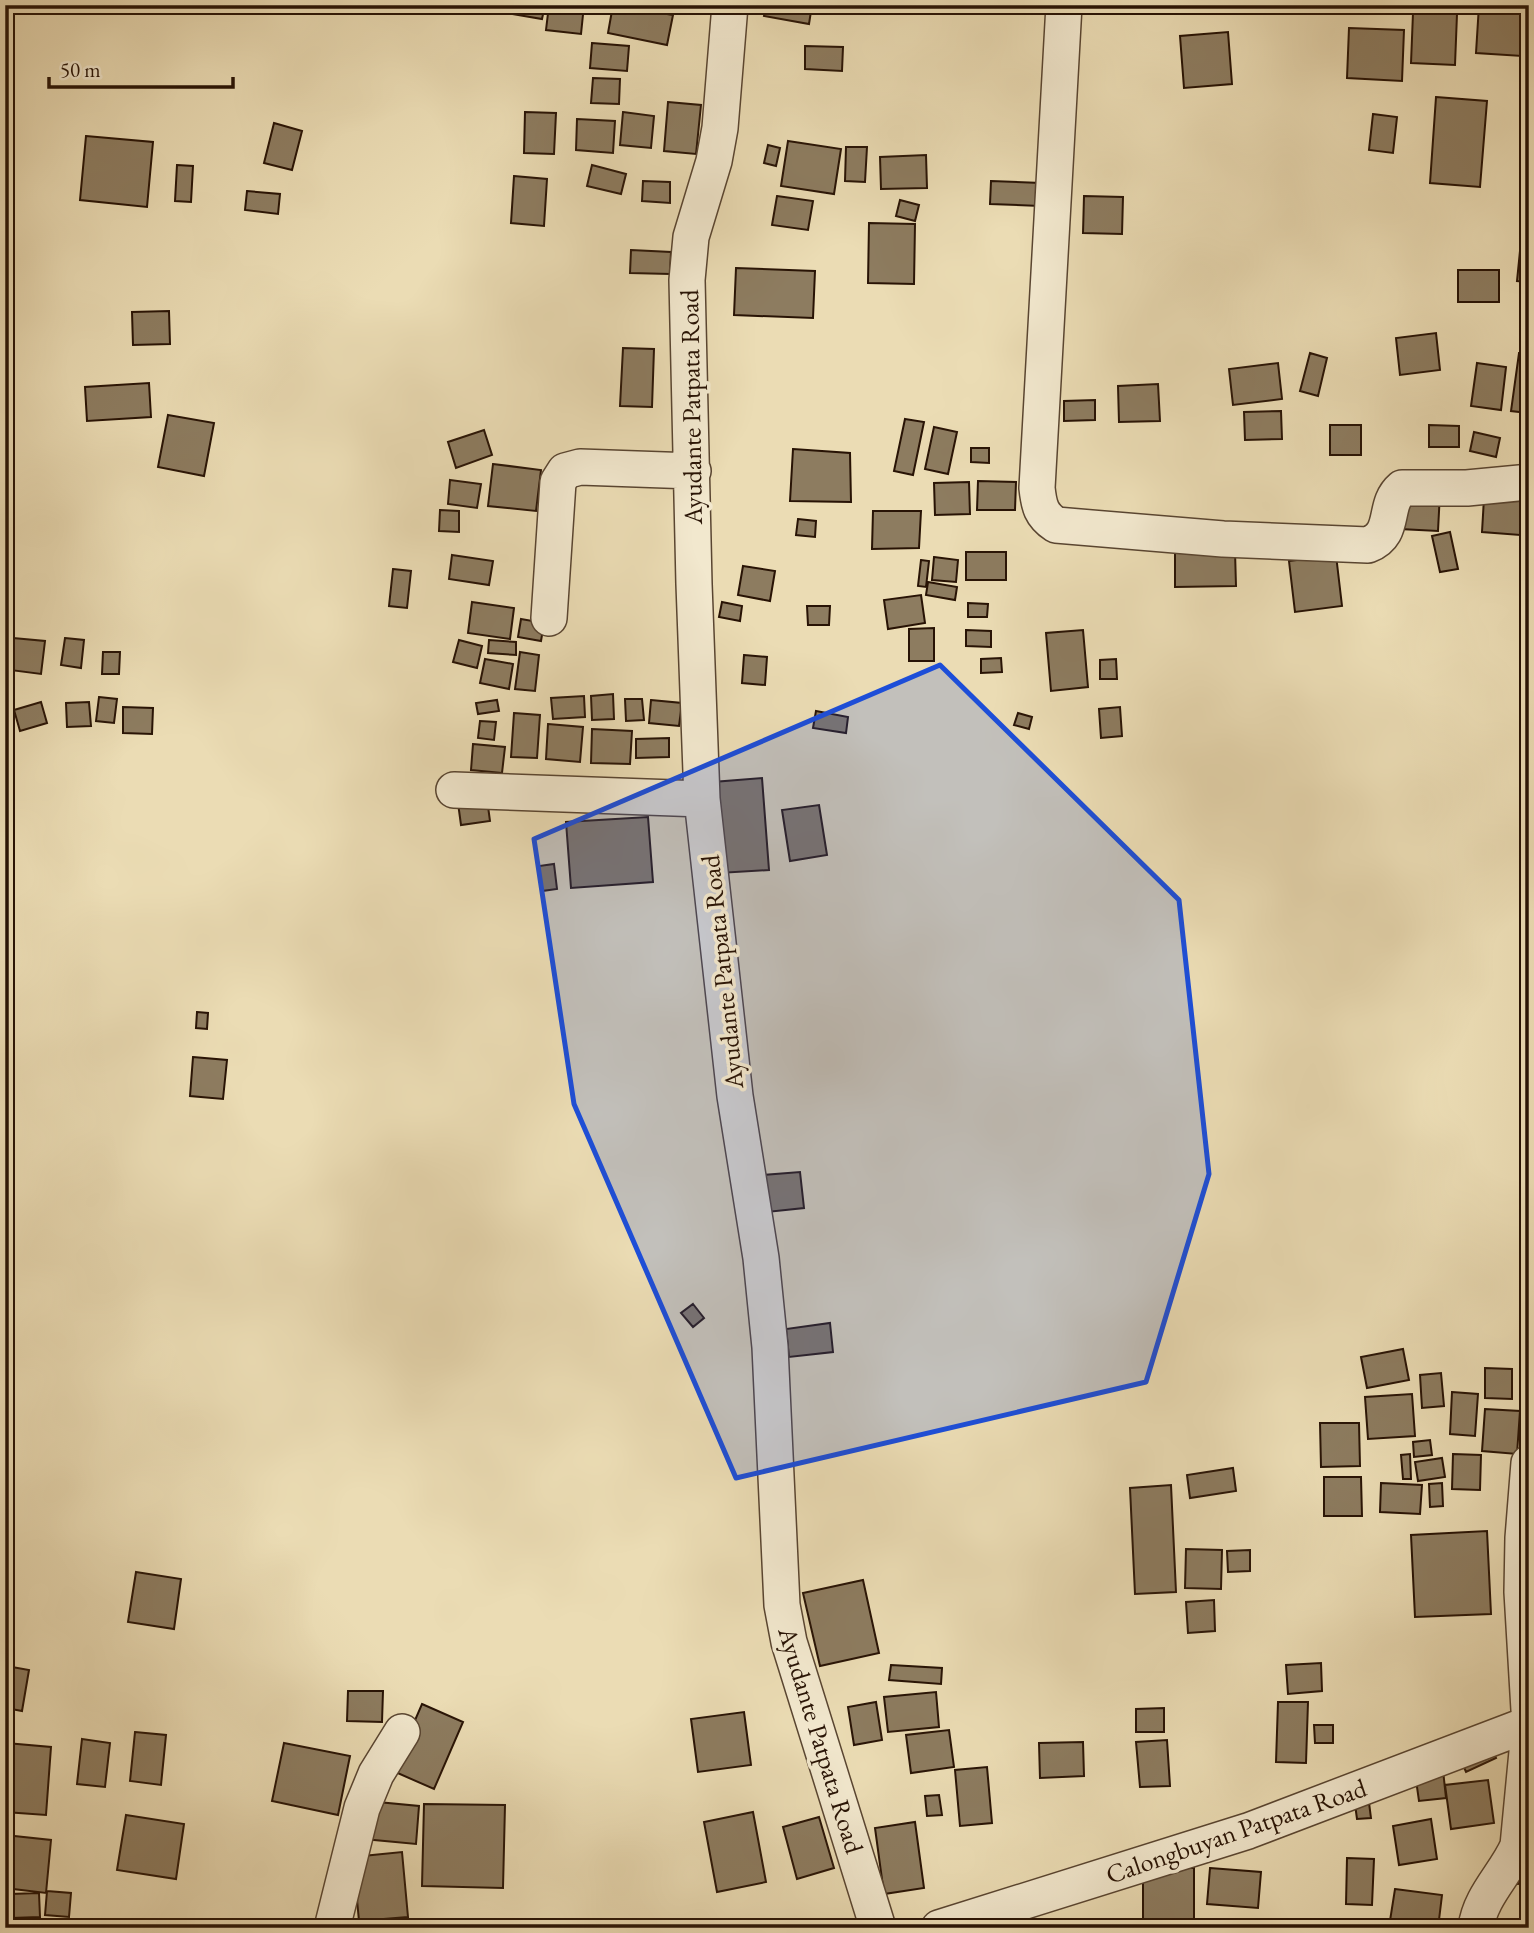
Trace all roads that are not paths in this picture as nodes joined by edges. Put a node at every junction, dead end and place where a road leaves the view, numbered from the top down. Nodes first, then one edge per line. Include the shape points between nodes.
1 (730, 5) edge
2 (1064, 5) edge
3 (693, 471) junction
4 (1529, 482) edge
5 (549, 618) dead end
6 (454, 790) dead end
7 (702, 799) junction
8 (1529, 1462) edge
9 (1529, 1710) edge
10 (1529, 1724) edge
11 (1529, 1731) edge
12 (401, 1732) dead end
13 (332, 1928) edge
14 (878, 1928) edge
15 (939, 1928) edge
16 (1476, 1928) edge

1 - 3 street, Ayudante Patpata Road via 720,128 691,237 687,281
2 - 4 street via 1037,488 1046,519 1056,525 1195,537 1367,545 1385,532 1402,488
3 - 5 street via 580,467 565,471 558,482
3 - 7 street, Ayudante Patpata Road
6 - 7 street
7 - 14 street, Ayudante Patpata Road via 735,1096 761,1258 782,1605 789,1642
8 - 9 street via 1522,1592
10 - 15 street, Calongbuyan Patpata Road via 1248,1831
11 - 16 street via 1518,1846 1484,1900
12 - 13 street via 362,1808

